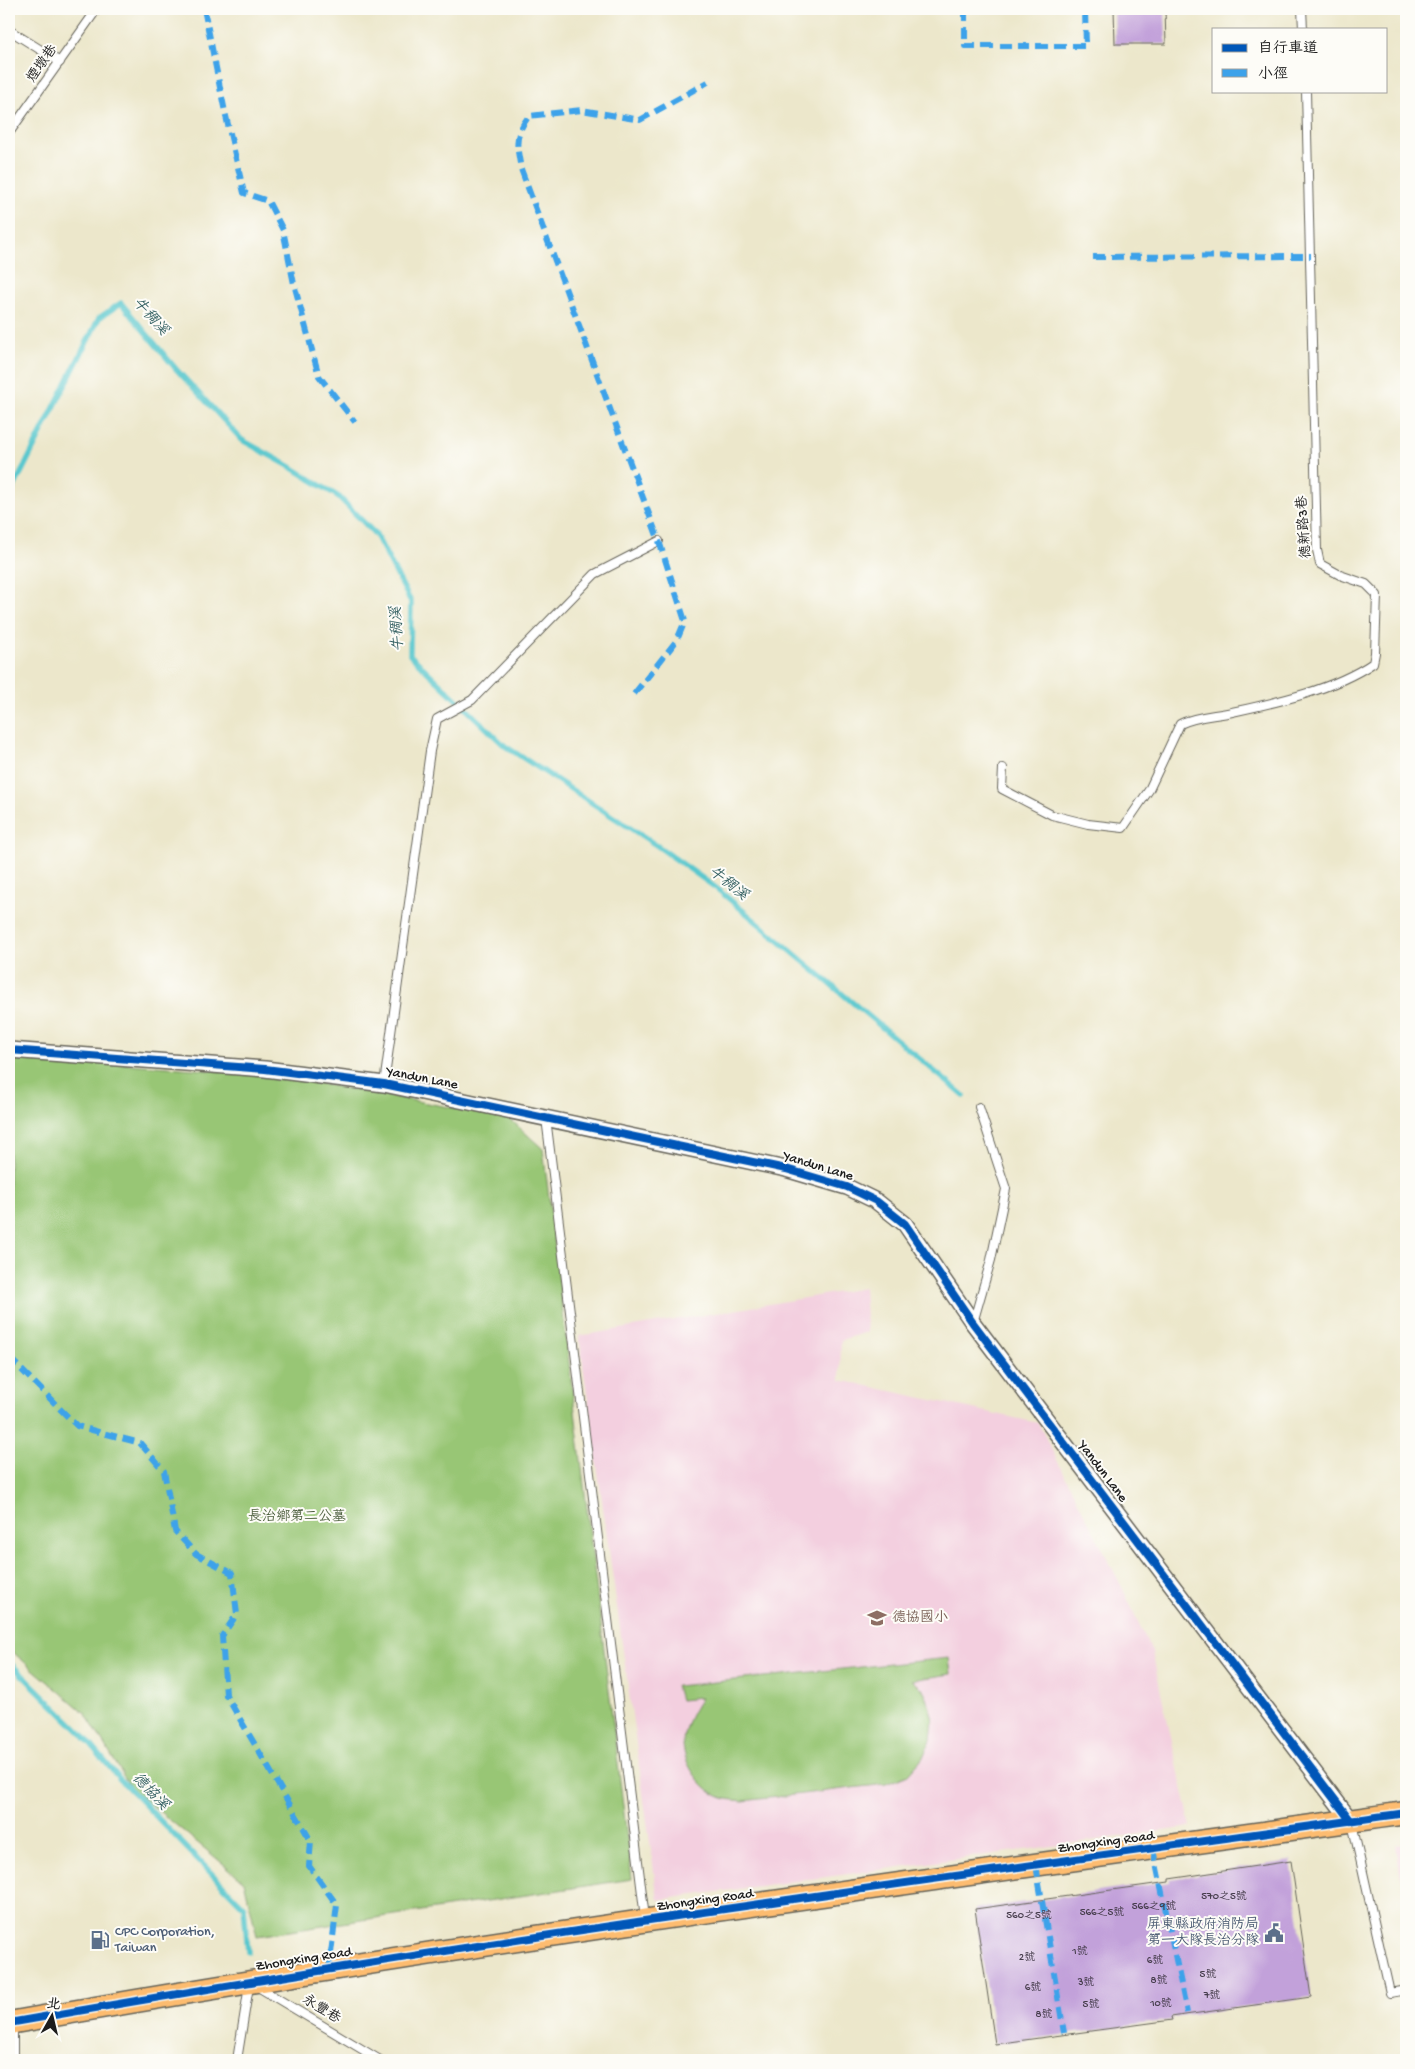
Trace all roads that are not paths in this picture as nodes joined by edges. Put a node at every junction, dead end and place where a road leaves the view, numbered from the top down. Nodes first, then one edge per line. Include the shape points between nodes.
1 (97, 9) edge
2 (1302, 9) edge
3 (1303, 28) edge
4 (9, 30) edge
5 (60, 62) junction
6 (1306, 92) edge
7 (9, 133) edge
8 (659, 541) dead end
9 (1003, 768) dead end
10 (9, 1050) edge
11 (384, 1084) junction
12 (979, 1107) dead end
13 (546, 1118) junction
14 (973, 1323) junction
15 (1406, 1813) edge
16 (1351, 1821) junction
17 (646, 1922) junction
18 (249, 1982) junction
19 (1406, 1990) edge
20 (11, 2022) edge
21 (13, 2060) edge
22 (238, 2060) edge
23 (380, 2060) edge

1 - 5 lane, 煙墩巷
2 - 3 lane
4 - 5 lane
5 - 7 lane, 煙墩巷
6 - 9 lane, 德新路3巷 via 1317,550 1320,564 1366,584 1377,595 1373,663 1354,676 1276,702 1190,719 1180,724 1149,790 1123,828 1052,815 1002,789
8 - 11 lane via 595,574 472,700 437,719
10 - 11 street, Yandun Lane via 265,1069
11 - 13 street, Yandun Lane
12 - 14 lane via 1006,1189
13 - 14 street, Yandun Lane via 786,1169 869,1197 905,1224
13 - 17 lane
14 - 16 street, Yandun Lane
15 - 16 main road, Zhongxing Road
16 - 17 main road, Zhongxing Road
16 - 19 lane via 1390,1993
17 - 18 main road, Zhongxing Road
18 - 20 main road, Zhongxing Road
18 - 22 lane
18 - 23 lane, 永豐巷
20 - 21 lane

